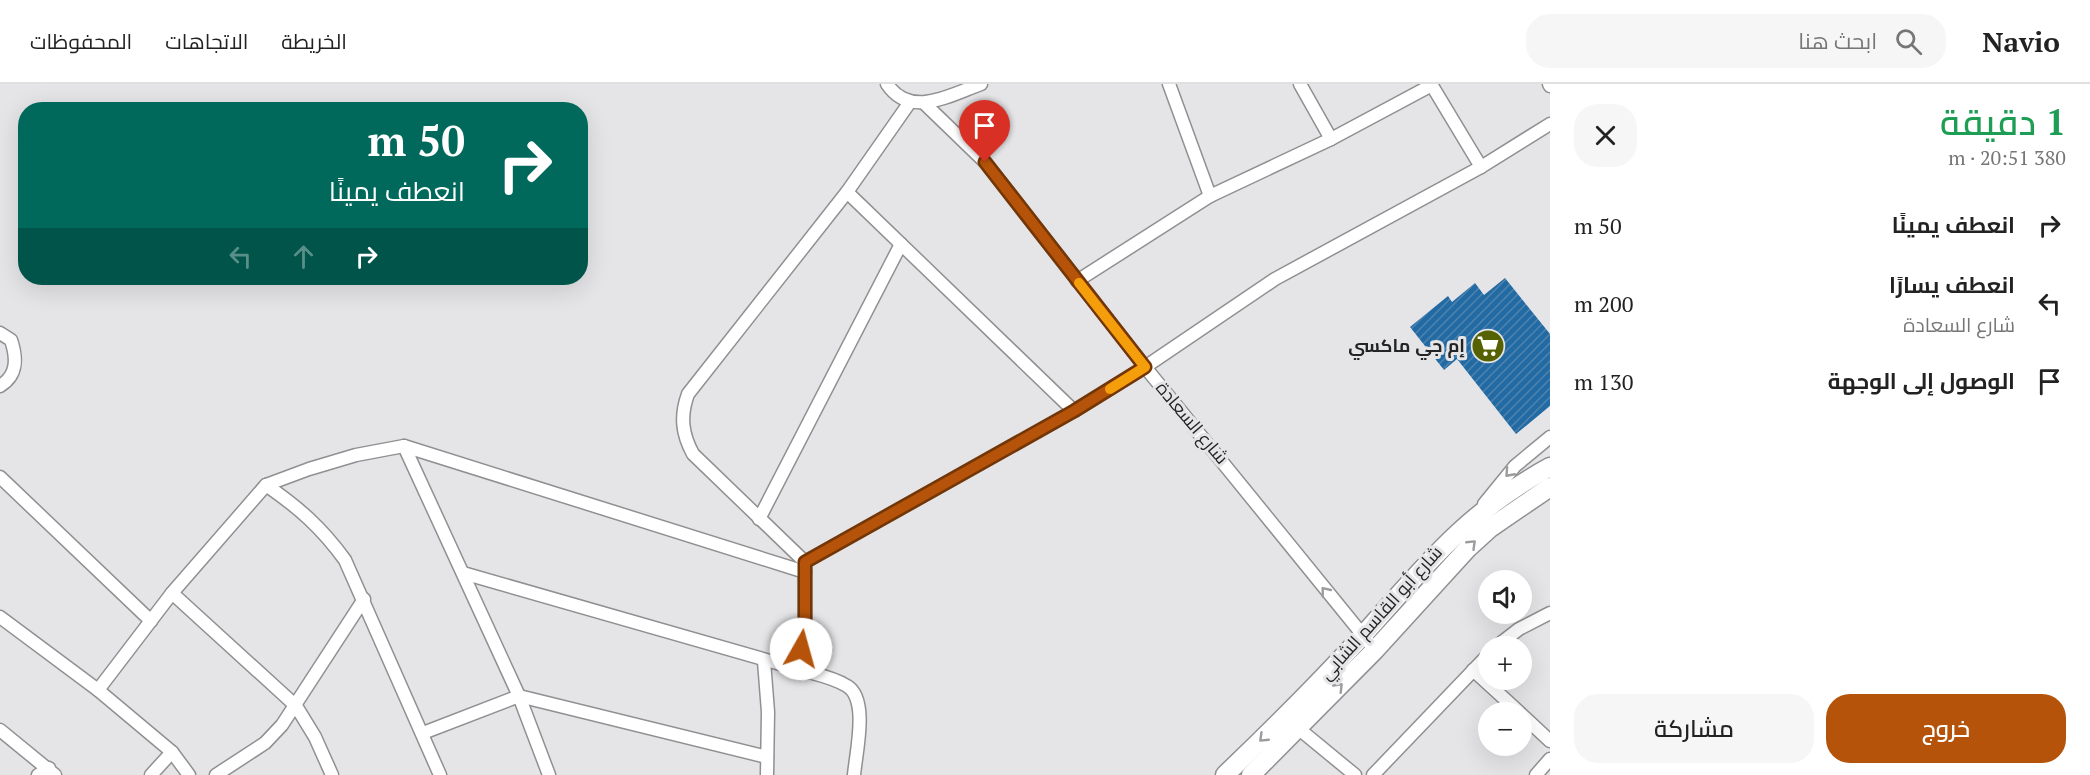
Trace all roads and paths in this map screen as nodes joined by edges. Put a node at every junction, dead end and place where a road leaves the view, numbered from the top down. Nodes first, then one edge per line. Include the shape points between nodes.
1 (887, 84) edge
2 (981, 84) edge
3 (1169, 84) edge
4 (1300, 84) edge
5 (1432, 85) edge
6 (910, 102) junction
7 (925, 104) junction
8 (1550, 124) edge
9 (1331, 139) junction
10 (1481, 167) junction
11 (848, 192) junction
12 (1210, 196) junction
13 (901, 244) junction
14 (1077, 281) junction
15 (0, 333) edge
16 (1145, 367) junction
17 (0, 386) edge
18 (1074, 411) junction
19 (1550, 437) edge
20 (404, 446) junction
21 (1550, 467) edge
22 (0, 477) edge
23 (266, 485) junction
24 (1550, 487) edge
25 (1475, 516) junction
26 (759, 519) junction
27 (805, 567) junction
28 (463, 573) junction
29 (172, 593) junction
30 (364, 599) junction
31 (1550, 613) edge
32 (0, 617) edge
33 (151, 621) junction
34 (1362, 636) junction
35 (1510, 636) edge
36 (1374, 650) junction
37 (764, 661) junction
38 (1478, 665) edge
39 (798, 669) junction
40 (1473, 670) junction
41 (98, 690) junction
42 (519, 696) junction
43 (1508, 702) edge
44 (296, 705) junction
45 (1292, 723) junction
46 (1532, 724) edge
47 (0, 730) edge
48 (423, 733) junction
49 (1550, 741) edge
50 (172, 752) junction
51 (767, 757) junction
52 (1550, 759) edge
53 (48, 773) edge
54 (151, 775) edge
55 (189, 775) edge
56 (216, 775) edge
57 (332, 775) edge
58 (440, 775) edge
59 (549, 775) edge
60 (767, 775) edge
61 (854, 775) edge
62 (1226, 775) edge
63 (1251, 775) edge
64 (1355, 775) edge
65 (1373, 775) edge
66 (1536, 775) edge

1 - 6 street
2 - 7 street
3 - 12 street
4 - 9 street
5 - 9 street
5 - 10 street
6 - 7 street
6 - 11 street
7 - 14 street, شارع السعادة via 985,162
8 - 10 street
9 - 12 street
10 - 16 street via 1275,279
11 - 13 street
11 - 26 street via 688,394 682,409 686,441 693,454
12 - 14 street
13 - 18 street
13 - 26 street
14 - 16 street, شارع السعادة
15 - 17 street via 11,340 16,357 14,371
16 - 18 street
34 -> 16 street, شارع السعادة
18 - 27 street
19 -> 25 street via 1515,466
20 - 23 street via 356,455
20 - 27 street
20 - 28 street
21 - 25 main road, شارع أبو القاسم الشابي via 1513,487
22 - 33 street
23 - 29 street
23 - 30 street via 305,512 327,536 345,560
36 -> 24 main road, شارع أبو القاسم الشابي via 1490,528
25 - 34 main road, شارع أبو القاسم الشابي via 1444,544
26 - 27 street
27 - 39 street via 805,629
28 - 37 street
28 - 42 street
29 - 33 street
29 - 44 street
30 - 44 street
30 - 48 street
31 - 35 street
32 - 41 street
33 - 41 street
34 - 36 street, شارع السعادة
34 - 45 main road, شارع أبو القاسم الشابي
45 -> 36 main road, شارع أبو القاسم الشابي
37 - 39 street
37 - 51 street
38 - 40 street
39 - 61 street via 840,682 856,693 860,704
40 - 43 street
40 - 65 street
41 - 50 street
42 - 48 street
42 - 51 street
42 - 59 street
44 - 56 street via 265,743
44 - 57 street
45 -> 62 main road, شارع أبو القاسم الشابي
45 - 63 main road, شارع أبو القاسم الشابي
45 - 64 street
46 - 49 street
47 - 53 street
48 - 58 street
50 - 54 street
50 - 55 street
51 - 60 street
52 - 66 street

